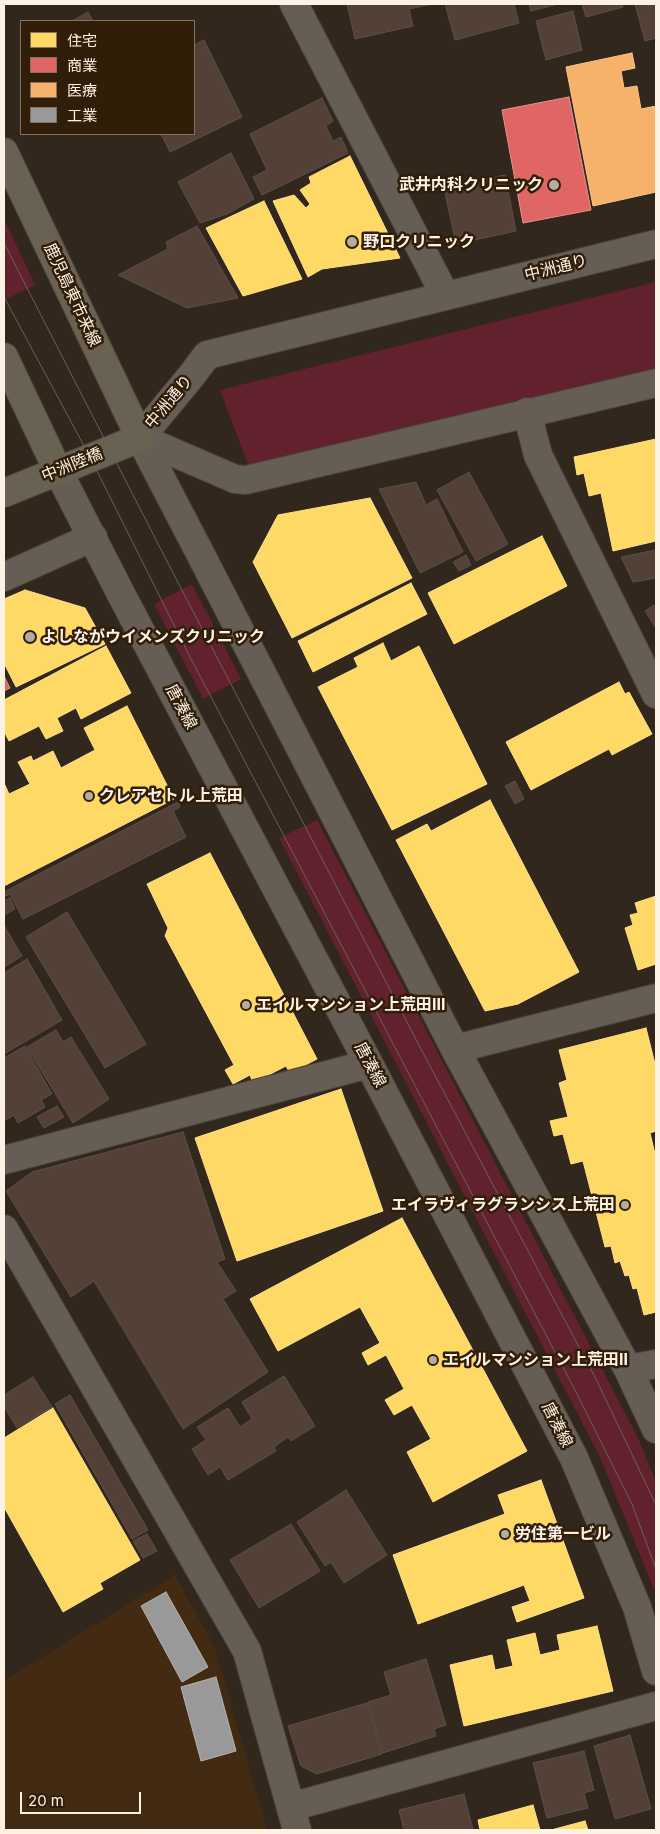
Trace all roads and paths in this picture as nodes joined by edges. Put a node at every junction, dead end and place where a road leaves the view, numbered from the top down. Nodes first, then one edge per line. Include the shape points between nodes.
1 (294, 4) edge
2 (4, 152) edge
3 (656, 244) edge
4 (445, 295) junction
5 (5, 364) edge
6 (656, 383) edge
7 (527, 412) junction
8 (140, 438) junction
9 (58, 471) junction
10 (4, 493) edge
11 (93, 537) junction
12 (4, 577) edge
13 (656, 694) edge
14 (656, 998) edge
15 (455, 1049) junction
16 (370, 1064) junction
17 (4, 1160) edge
18 (4, 1229) edge
19 (656, 1364) edge
20 (628, 1369) junction
21 (656, 1429) edge
22 (656, 1671) edge
23 (656, 1706) edge
24 (294, 1819) edge

1 - 4 street
2 - 8 main road, 鹿児島東市来線
3 - 4 street, 中洲通り
4 - 8 street, 中洲通り via 207,355
5 - 9 main road
6 - 7 street, 中洲通り
7 - 8 street, 中洲通り via 246,480
7 - 13 street via 538,455
8 - 9 main road, 中洲陸橋
8 - 15 street
9 - 10 main road, 中洲陸橋
9 - 11 street, 唐湊線
11 - 12 street
11 - 16 street, 唐湊線
14 - 15 street
15 - 20 street
16 - 17 street
16 - 22 street, 唐湊線 via 574,1458 637,1607
18 - 24 street via 247,1651
19 - 20 street
20 - 21 street
23 - 24 street

